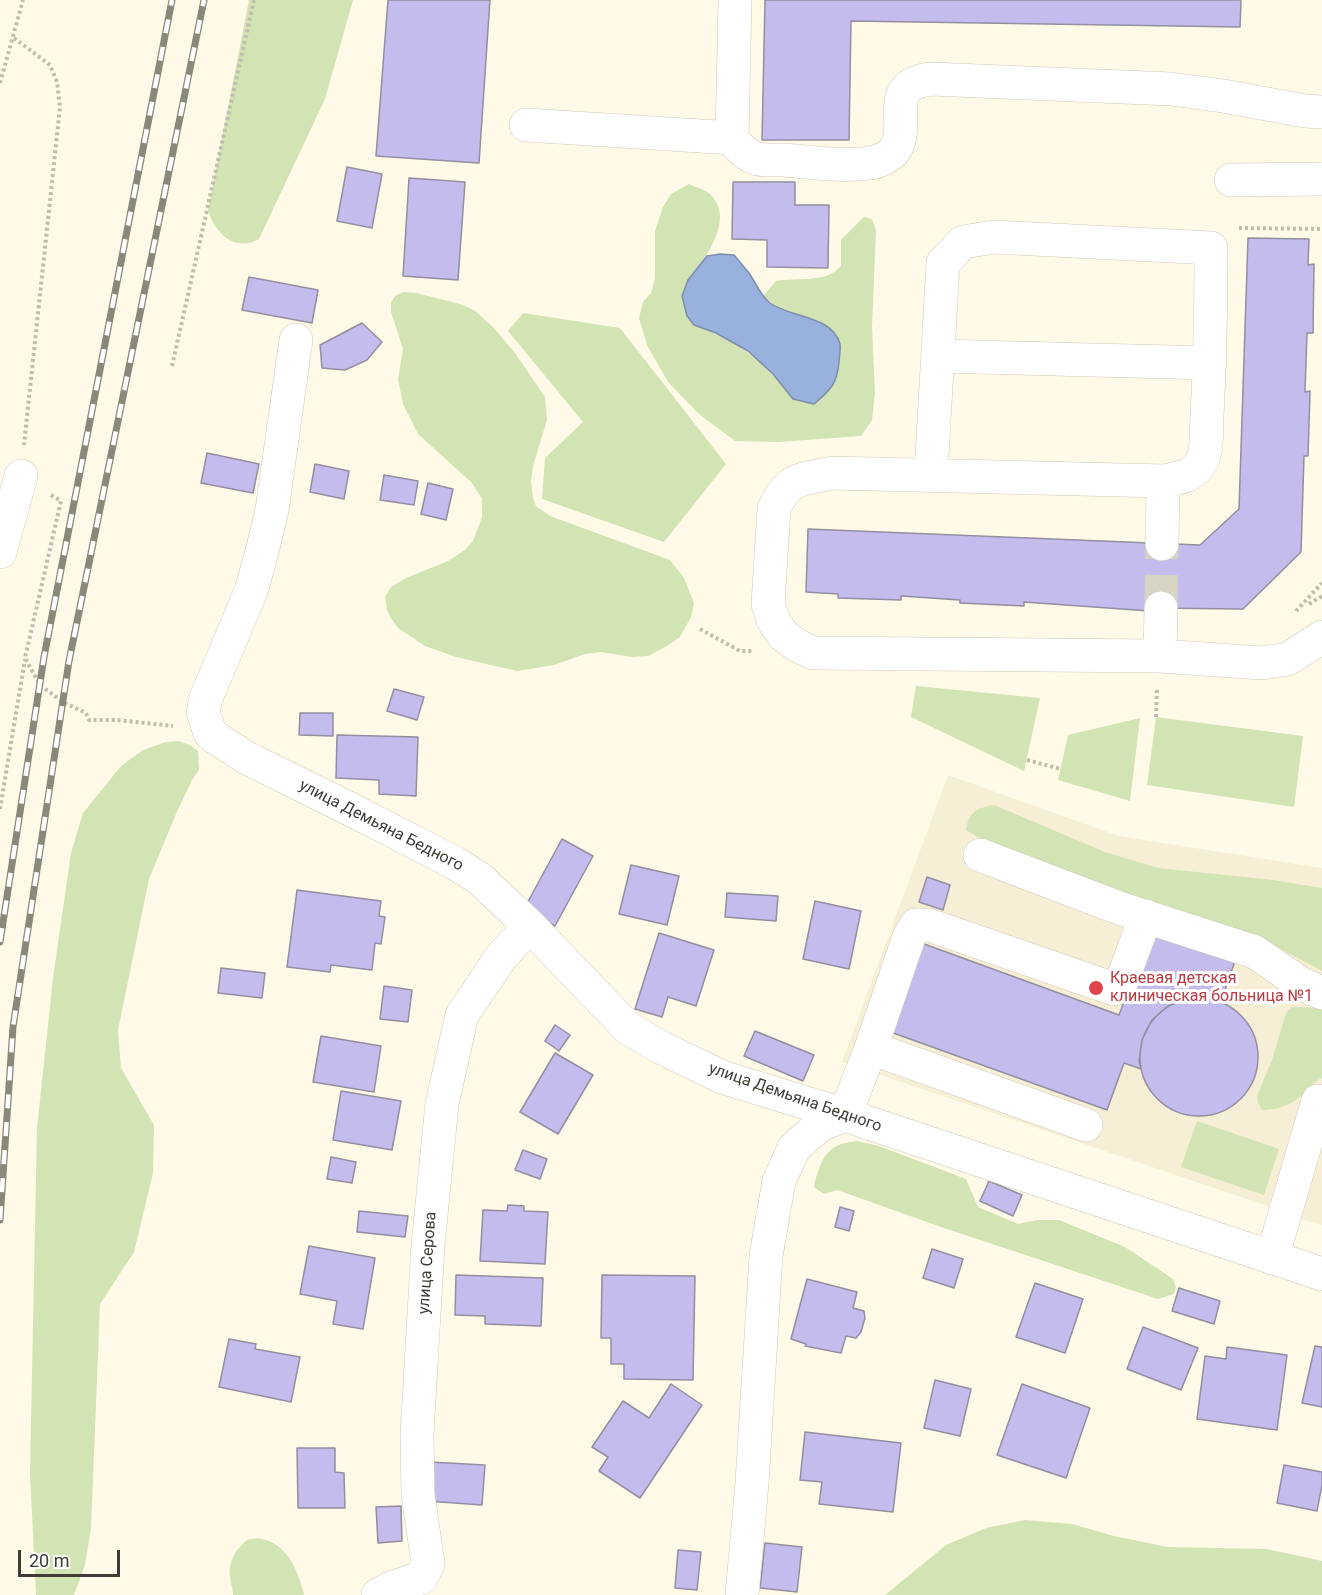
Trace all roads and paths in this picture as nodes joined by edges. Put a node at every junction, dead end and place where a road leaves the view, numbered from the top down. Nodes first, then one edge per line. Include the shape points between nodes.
1 (23, 0) edge
2 (254, 0) edge
3 (735, 0) edge
4 (14, 38) junction
5 (0, 83) edge
6 (1322, 112) edge
7 (526, 125) dead end
8 (732, 138) junction
9 (1322, 179) edge
10 (1231, 180) dead end
11 (1322, 229) edge
12 (1211, 248) junction
13 (296, 340) dead end
14 (938, 356) junction
15 (1210, 363) junction
16 (172, 366) dead end
17 (930, 474) junction
18 (21, 476) junction
19 (1163, 481) junction
20 (1162, 544) tunnel mouth
21 (0, 552) edge
22 (1322, 583) edge
23 (1161, 608) tunnel mouth
24 (1293, 614) dead end
25 (700, 629) dead end
26 (1322, 637) edge
27 (740, 651) dead end
28 (1160, 656) junction
29 (25, 658) junction
30 (1157, 697) dead end
31 (1155, 717) dead end
32 (208, 729) junction
33 (1027, 760) dead end
34 (1061, 769) dead end
35 (0, 809) edge
36 (980, 855) dead end
37 (1146, 916) junction
38 (530, 926) junction
39 (1322, 993) edge
40 (871, 1048) junction
41 (1318, 1101) dead end
42 (845, 1115) junction
43 (1086, 1125) dead end
44 (1272, 1258) junction
45 (1322, 1274) edge
46 (378, 1595) edge
47 (742, 1595) edge

1 - 4 path
2 - 16 path
3 - 8 street
4 - 5 path
4 - 18 path via 50,65 60,107
6 - 8 street via 1171,89 931,79 909,85 902,95 898,143 889,156 872,163 756,159
7 - 8 street
9 - 10 street
11 - 12 path via 1219,228 1212,235
12 - 14 street via 994,237 963,242 943,263
12 - 15 street
13 - 32 street via 272,510 251,591 206,698 203,712
14 - 15 street
14 - 17 street
15 - 19 street via 1202,462 1193,474
17 - 19 street
17 - 28 street via 832,473 787,486 774,509 768,604 783,635 813,653
18 - 21 street
18 - 29 path via 61,501
19 - 20 street
22 - 24 path
23 - 28 street
25 - 27 path
26 - 28 street via 1288,659 1262,663
29 - 32 path via 40,685 86,713 89,720
29 - 35 path
30 - 31 path
32 - 38 street, улица Демьяна Бедного via 247,758 466,870
33 - 34 path
36 - 37 street
37 - 39 street via 1255,952
37 - 40 street via 1120,986 1114,989 929,925 916,926
38 - 42 street, улица Демьяна Бедного via 628,1028 722,1077
38 - 46 street, улица Серова via 502,956 462,1015 442,1104 428,1245 417,1434 418,1494 428,1564 421,1578
40 - 42 street
40 - 43 street
41 - 44 street
42 - 44 street, улица Демьяна Бедного
42 - 47 street via 820,1125 794,1148 779,1181 766,1256
44 - 45 street, улица Демьяна Бедного

